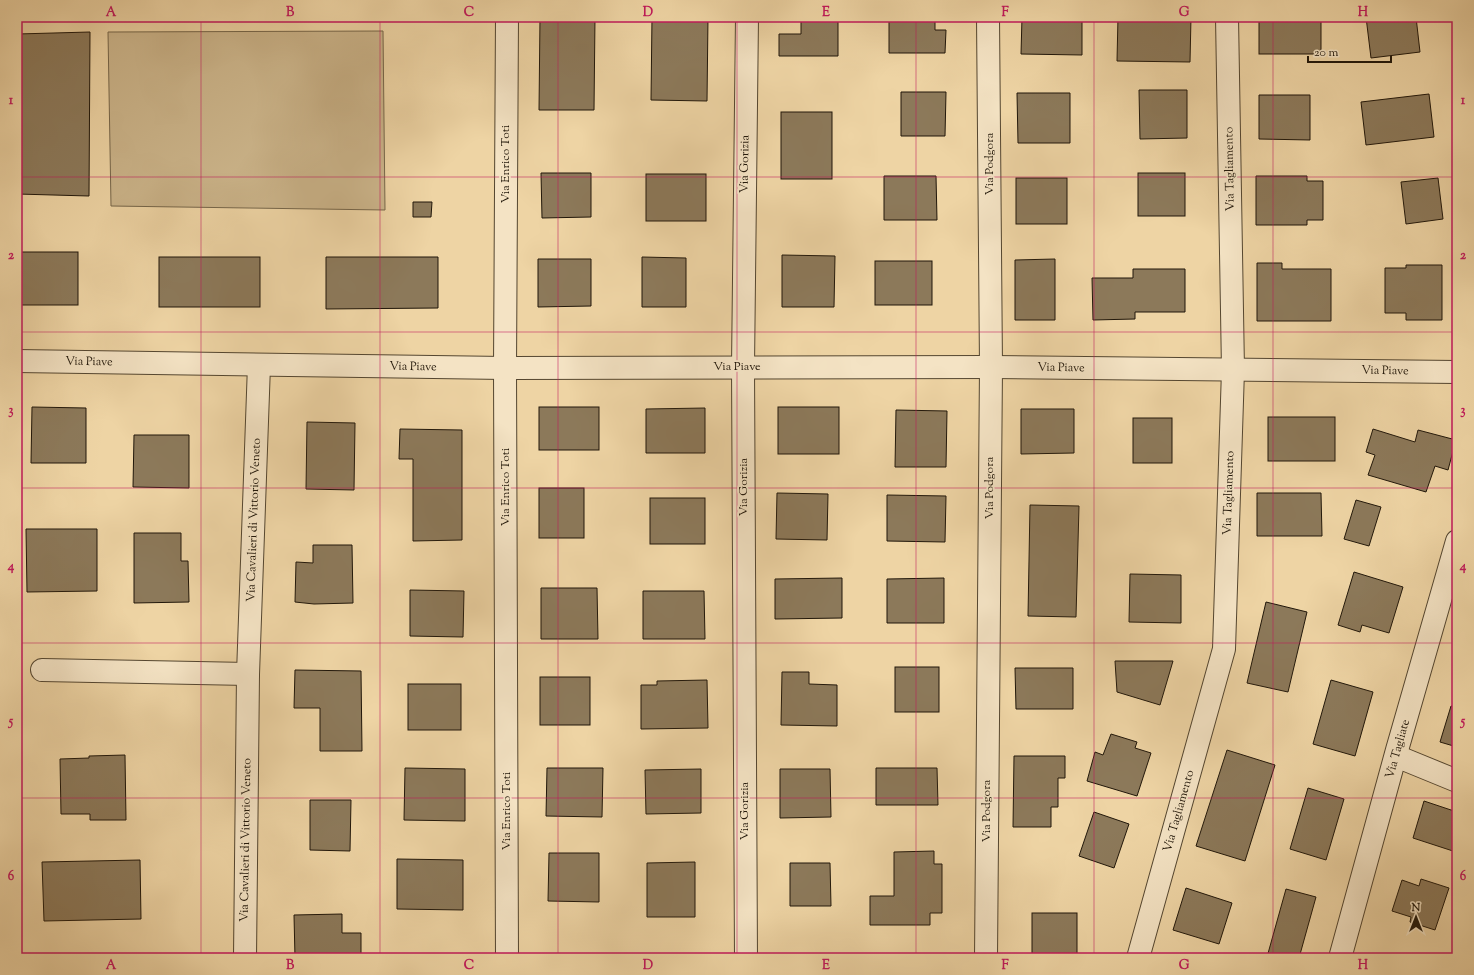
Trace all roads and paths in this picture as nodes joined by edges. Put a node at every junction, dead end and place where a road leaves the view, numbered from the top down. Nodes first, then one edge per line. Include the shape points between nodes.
1 (507, 17) edge
2 (747, 17) edge
3 (988, 17) edge
4 (1227, 17) edge
5 (17, 361) edge
6 (259, 365) junction
7 (743, 367) junction
8 (991, 367) junction
9 (506, 368) junction
10 (1233, 370) junction
11 (1457, 372) edge
12 (1457, 541) edge
13 (1451, 584) edge
14 (42, 670) dead end
15 (248, 674) junction
16 (1396, 756) junction
17 (1457, 781) edge
18 (245, 958) edge
19 (507, 958) edge
20 (746, 958) edge
21 (986, 958) edge
22 (1138, 958) edge
23 (1340, 958) edge

1 - 9 street, Via Enrico Toti
2 - 7 street, Via Gorizia
3 - 8 street, Via Podgora
4 - 10 street, Via Tagliamento
5 - 6 street, Via Piave
6 - 9 street, Via Piave
6 - 15 street, Via Cavalieri di Vittorio Veneto
7 - 8 street, Via Piave
7 - 9 street, Via Piave
7 - 20 street, Via Gorizia
8 - 10 street, Via Piave
8 - 21 street, Via Podgora
9 - 19 street, Via Enrico Toti
10 - 11 street, Via Piave
10 - 22 street, Via Tagliamento via 1224,648
12 - 13 street, Via Tagliate
13 - 16 street, Via Tagliate
14 - 15 street
15 - 18 street, Via Cavalieri di Vittorio Veneto
16 - 17 street
16 - 23 street, Via Tagliate

